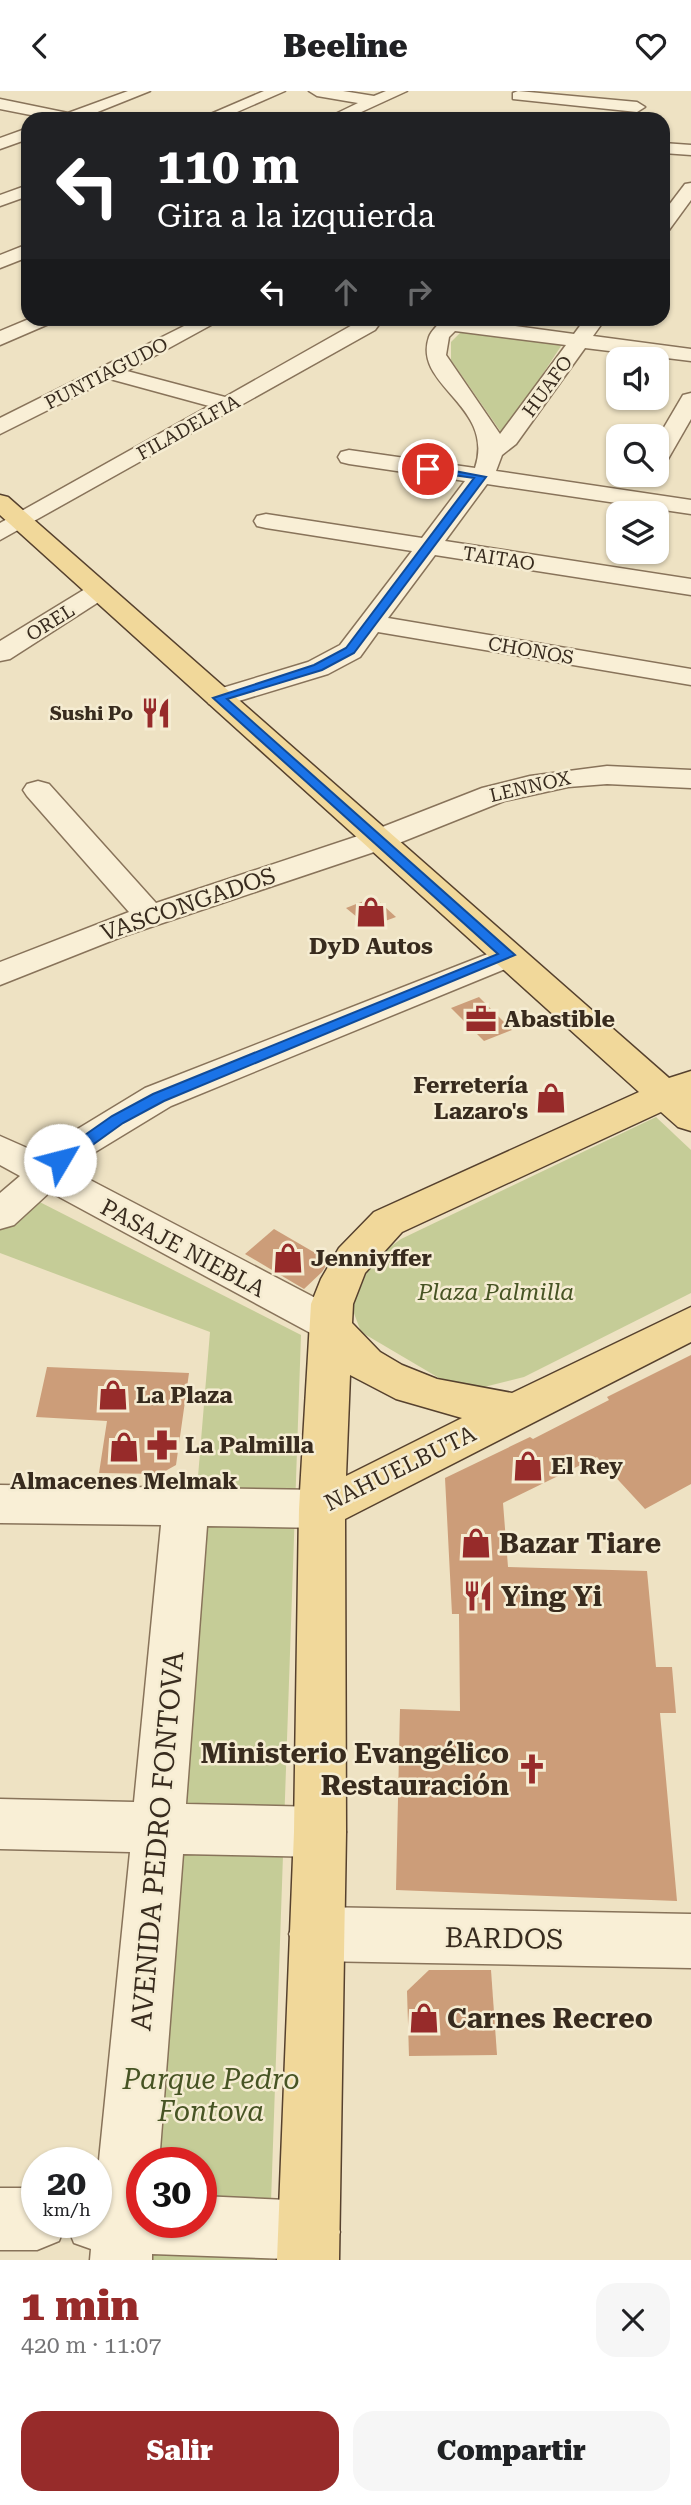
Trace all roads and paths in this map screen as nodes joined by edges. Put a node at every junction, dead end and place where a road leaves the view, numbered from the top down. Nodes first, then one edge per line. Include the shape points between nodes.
1 (15, 91) edge
2 (142, 91) edge
3 (277, 91) edge
4 (317, 91) edge
5 (399, 91) edge
6 (651, 91) edge
7 (0, 96) edge
8 (517, 96) dead end
9 (375, 101) junction
10 (0, 104) edge
11 (36, 112) edge
12 (86, 112) edge
13 (224, 112) edge
14 (349, 112) edge
15 (625, 112) edge
16 (633, 112) edge
17 (21, 136) edge
18 (0, 144) edge
19 (670, 148) edge
20 (691, 150) edge
21 (691, 188) edge
22 (21, 193) edge
23 (0, 201) edge
24 (670, 216) edge
25 (9, 236) dead end
26 (21, 239) edge
27 (21, 253) edge
28 (0, 262) edge
29 (29, 326) edge
30 (198, 326) edge
31 (368, 326) edge
32 (449, 326) edge
33 (484, 326) edge
34 (591, 326) edge
35 (0, 339) edge
36 (579, 341) junction
37 (691, 355) edge
38 (107, 372) junction
39 (691, 400) edge
40 (228, 405) junction
41 (0, 427) edge
42 (669, 438) edge
43 (494, 450) junction
44 (349, 457) dead end
45 (481, 477) junction
46 (642, 487) edge
47 (635, 499) junction
48 (691, 507) edge
49 (7, 519) edge
50 (266, 521) dead end
51 (428, 547) junction
52 (691, 587) edge
53 (99, 591) junction
54 (372, 623) junction
55 (0, 653) edge
56 (691, 677) edge
57 (219, 698) junction
58 (691, 779) edge
59 (38, 790) dead end
60 (378, 840) junction
61 (150, 916) junction
62 (508, 955) junction
63 (0, 974) edge
64 (682, 1099) edge
65 (0, 1149) edge
66 (42, 1174) junction
67 (0, 1215) edge
68 (691, 1323) edge
69 (331, 1325) junction
70 (515, 1411) junction
71 (0, 1504) edge
72 (186, 1506) junction
73 (322, 1509) junction
74 (0, 1824) edge
75 (158, 1829) junction
76 (320, 1832) junction
77 (316, 1934) junction
78 (691, 1941) edge
79 (0, 2219) edge
80 (21, 2219) edge
81 (114, 2235) edge
82 (308, 2246) edge

1 - 7 street
2 - 12 street
3 - 13 street
4 - 9 street
5 - 9 street
6 - 16 street
8 - 15 street
9 - 14 street
10 - 11 street
17 - 18 street
19 - 20 street
21 - 24 street
22 - 23 street
25 - 26 street
27 - 28 street
29 - 35 street
30 - 38 street, PUNTIAGUDO
31 - 40 street, FILADELFIA
32 - 43 street via 437,343 438,361 486,426
33 - 36 street
34 - 36 street, HUAFO
36 - 37 street
36 - 43 street, HUAFO via 506,442
38 - 40 street
38 - 41 street, PUNTIAGUDO
39 - 42 street
40 - 49 street, FILADELFIA
43 - 45 street, HUAFO
44 - 45 street
45 - 47 street
45 - 51 street, HUAFO
46 - 47 street
47 - 48 street
49 - 53 main road
50 - 51 street, TAITAO
51 - 52 street, TAITAO
51 - 54 street, HUAFO
53 - 55 street, OREL
53 - 57 main road
54 - 56 street, CHONOS
54 - 57 street, HUAFO via 340,658
57 - 60 main road
58 - 60 street, LENNOX via 614,773 540,780 450,809
59 - 61 street
60 - 61 street, VASCONGADOS
60 - 62 main road
61 - 63 street, VASCONGADOS
62 - 64 main road
62 - 66 street via 158,1097 79,1145
64 - 69 main road via 388,1222 346,1266 332,1304
65 - 66 street, PASAJE NIEBLA
66 - 67 street
66 - 69 street, PASAJE NIEBLA
68 - 70 main road, NAHUELBUTA
69 - 70 main road via 356,1357 388,1377 435,1394
69 - 73 main road
70 - 73 main road, NAHUELBUTA
71 - 72 street, NAHUELBUTA
72 - 73 street, NAHUELBUTA
72 - 75 street, AVENIDA PEDRO FONTOVA
73 - 76 main road
74 - 75 street
75 - 76 street
75 - 81 street, AVENIDA PEDRO FONTOVA
76 - 77 main road
77 - 78 street, BARDOS
77 - 82 main road
79 - 80 street
81 - 82 street

